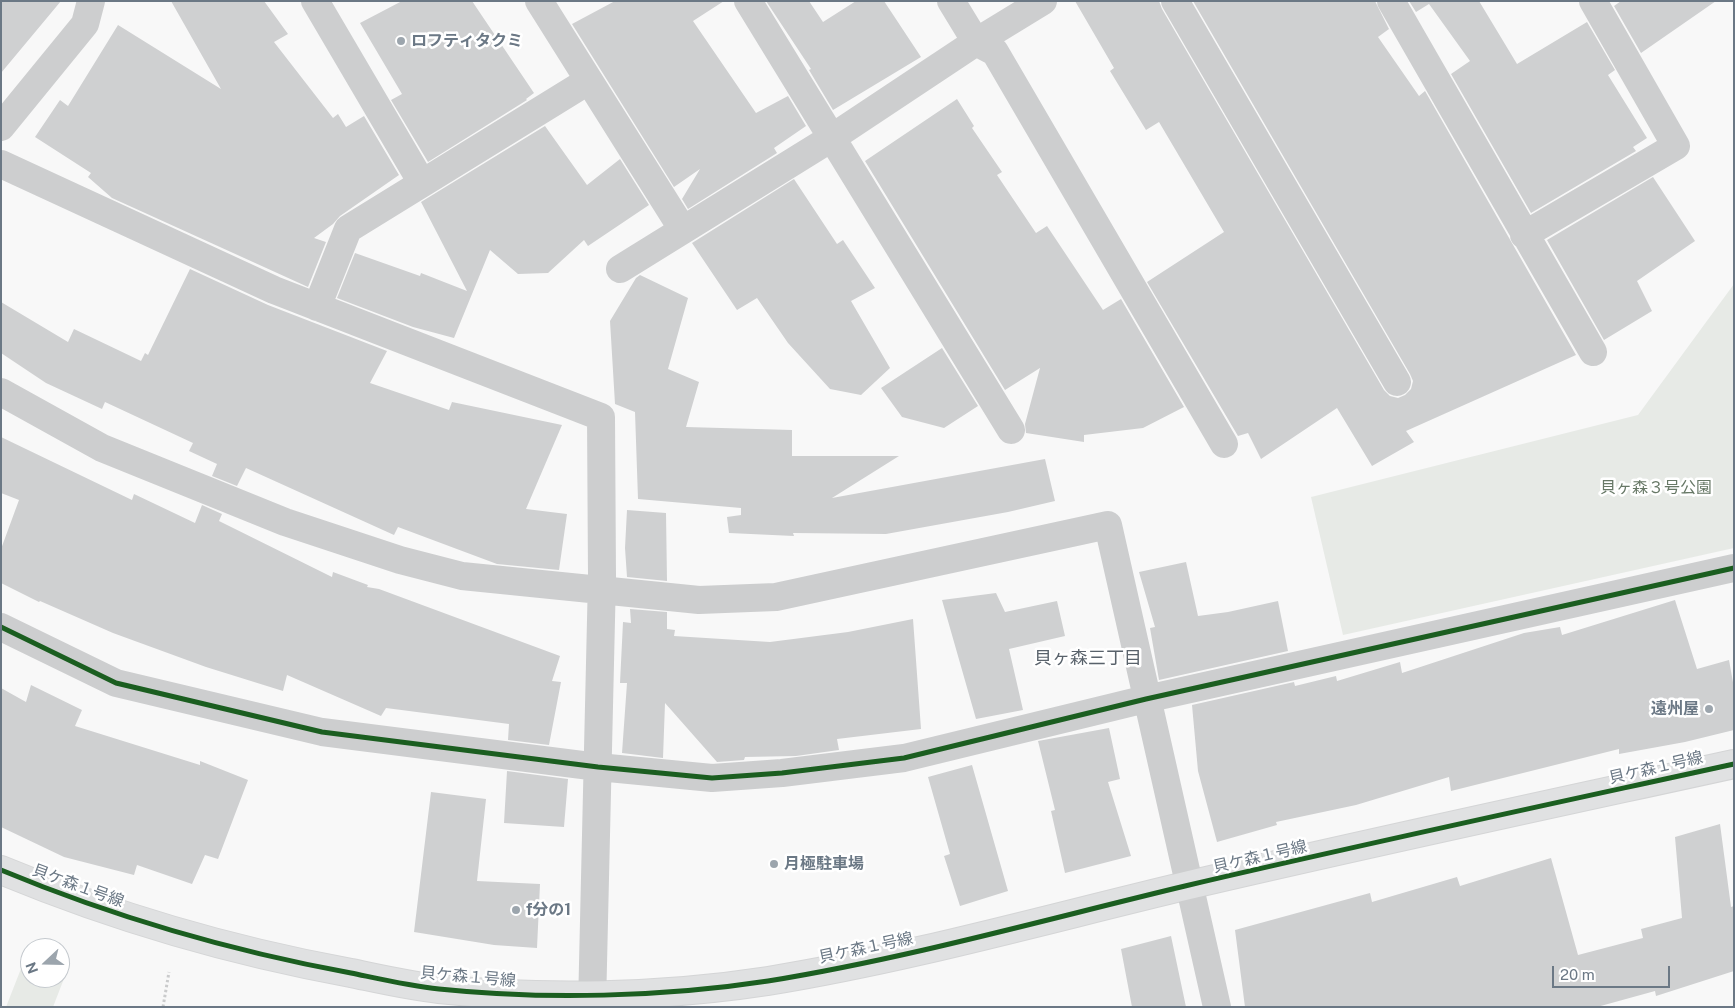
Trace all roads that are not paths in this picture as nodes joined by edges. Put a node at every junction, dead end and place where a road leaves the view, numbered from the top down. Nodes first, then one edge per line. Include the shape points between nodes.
1 (91, 1) edge
2 (315, 1) edge
3 (539, 1) edge
4 (748, 1) edge
5 (951, 1) edge
6 (1043, 1) edge
7 (1175, 1) edge
8 (1391, 1) edge
9 (1593, 1) edge
10 (976, 42) junction
11 (588, 81) junction
12 (1, 127) edge
13 (833, 137) junction
14 (1, 164) edge
15 (422, 183) junction
16 (683, 230) junction
17 (1524, 235) junction
18 (620, 269) dead end
19 (317, 307) junction
20 (1593, 352) dead end
21 (1397, 382) dead end
22 (1, 392) edge
23 (1011, 430) dead end
24 (1224, 444) dead end
25 (1734, 568) edge
26 (602, 591) junction
27 (1, 627) edge
28 (1146, 699) junction
29 (1734, 764) edge
30 (598, 767) junction
31 (1, 870) edge
32 (1191, 885) junction
33 (592, 1000) edge
34 (1217, 1007) edge

1 - 12 street via 85,24
2 - 15 street
3 - 11 street
4 - 13 street
5 - 10 street
6 - 10 street
7 - 21 street
8 - 17 street
9 - 17 street via 1676,146
10 - 13 street
10 - 24 street via 995,52
11 - 15 street
11 - 16 street
13 - 16 street
13 - 23 street
14 - 19 street
15 - 19 street via 348,229
16 - 18 street
17 - 20 street
19 - 26 street via 601,417
22 - 26 street via 102,448 285,522 391,558 462,576
25 - 28 street
26 - 28 street via 699,600 776,597 1108,525
26 - 30 street
27 - 30 street via 116,683 322,732
28 - 30 street via 904,758 712,778
28 - 32 street
29 - 32 street, 貝ケ森１号線
30 - 33 street
31 - 33 street, 貝ケ森１号線 via 71,899 184,936 311,966 436,989
32 - 33 street, 貝ケ森１号線 via 890,957 765,981
32 - 34 street

